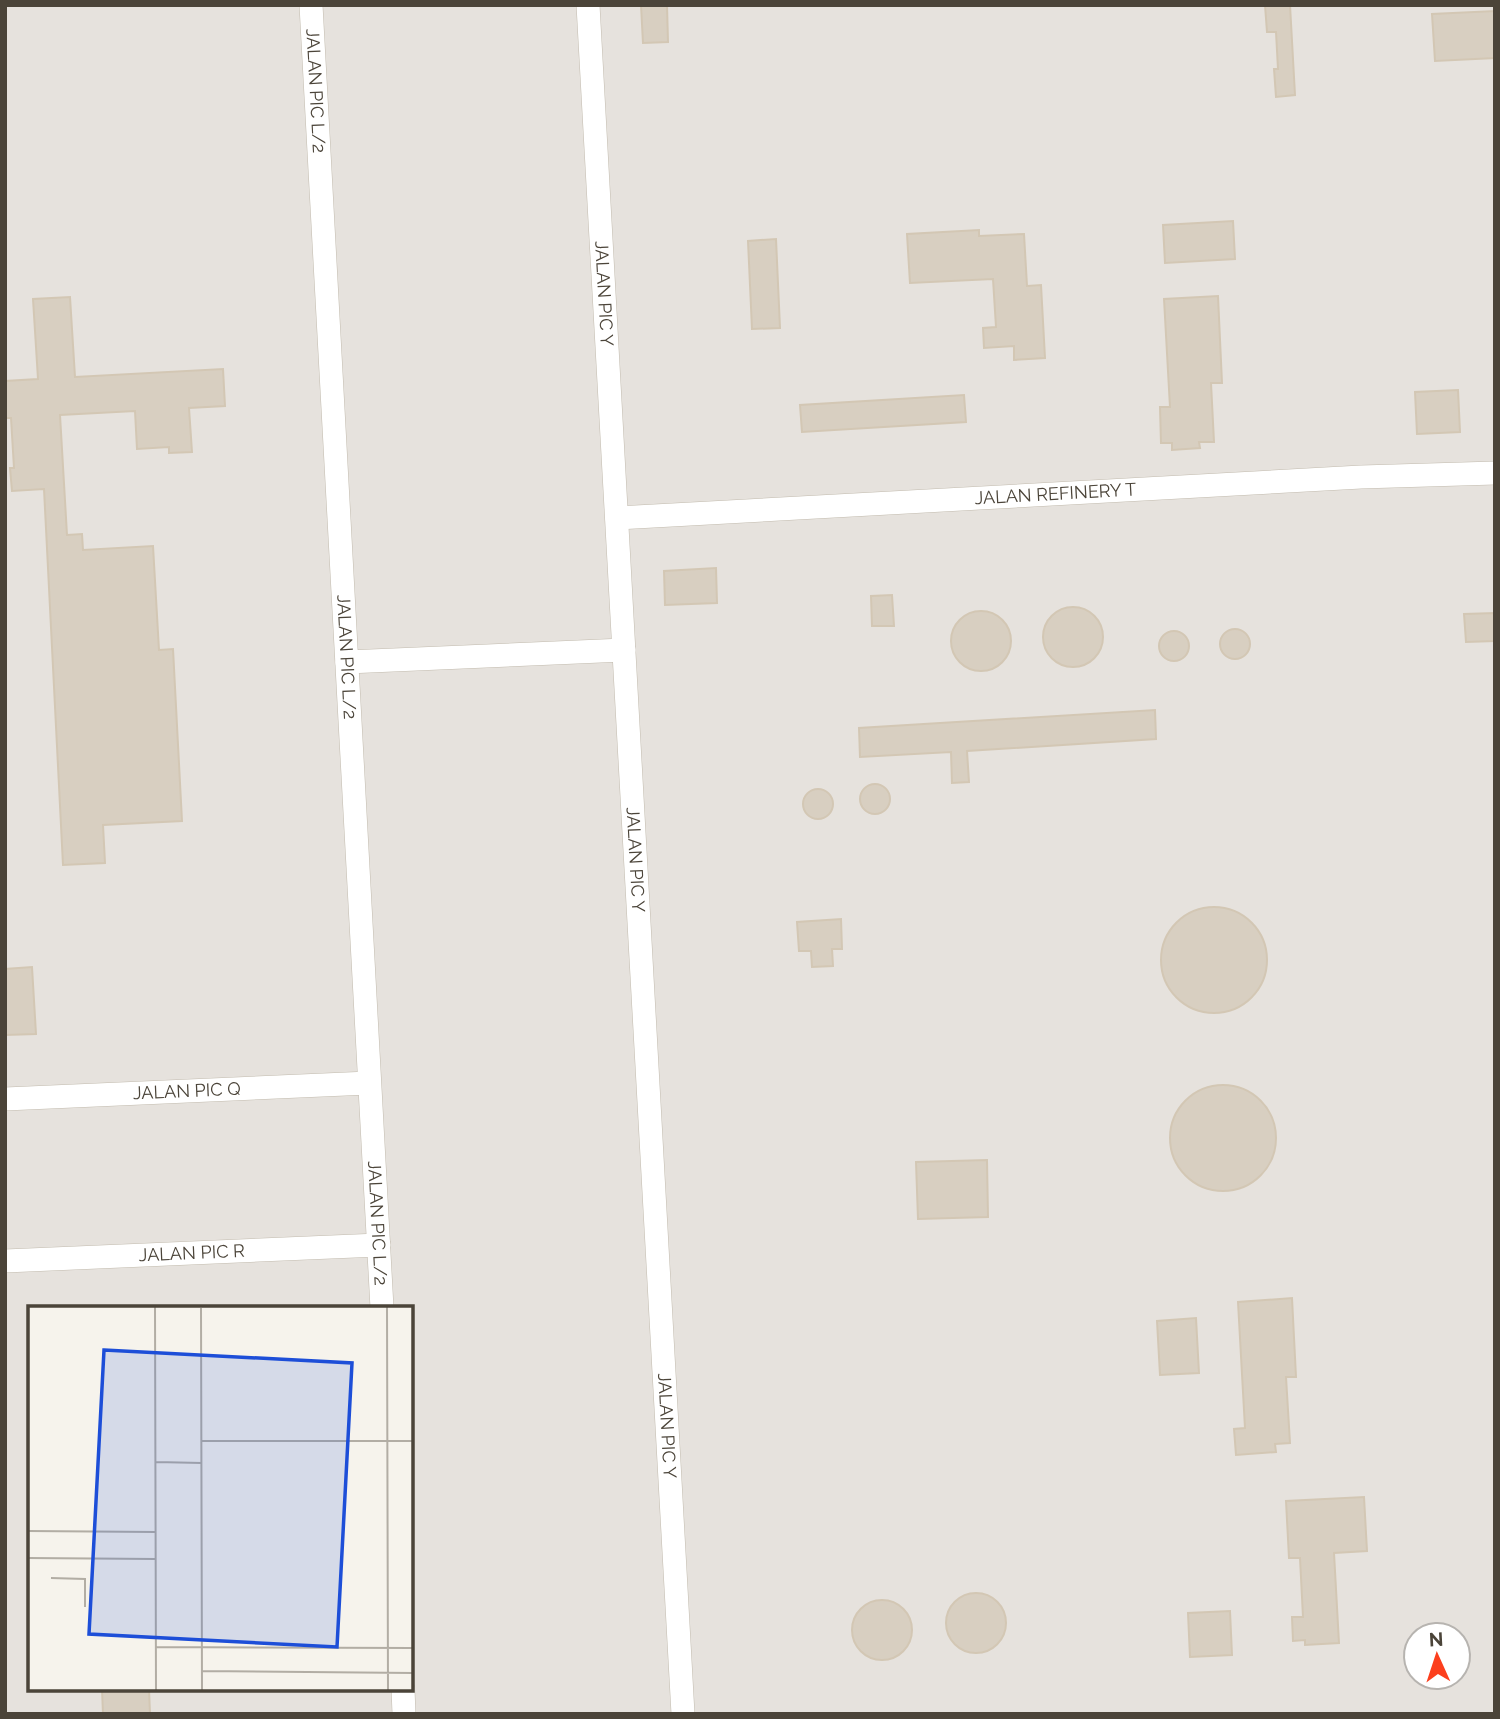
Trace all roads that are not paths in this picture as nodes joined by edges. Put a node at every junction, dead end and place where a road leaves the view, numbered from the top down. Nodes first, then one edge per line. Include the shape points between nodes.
1 (311, 5) edge
2 (588, 5) edge
3 (1495, 473) edge
4 (617, 518) junction
5 (624, 650) junction
6 (347, 662) junction
7 (369, 1083) junction
8 (5, 1099) edge
9 (379, 1245) junction
10 (5, 1261) edge
11 (382, 1306) edge
12 (403, 1691) edge
13 (404, 1714) edge
14 (683, 1714) edge

1 - 6 street, JALAN PIC L/2
2 - 4 street, JALAN PIC Y
3 - 4 street, JALAN REFINERY T
4 - 5 street, JALAN PIC Y
5 - 6 street
5 - 14 street, JALAN PIC Y
6 - 7 street, JALAN PIC L/2
7 - 8 street, JALAN PIC Q
7 - 9 street, JALAN PIC L/2
9 - 10 street, JALAN PIC R
9 - 11 street, JALAN PIC L/2
12 - 13 street

